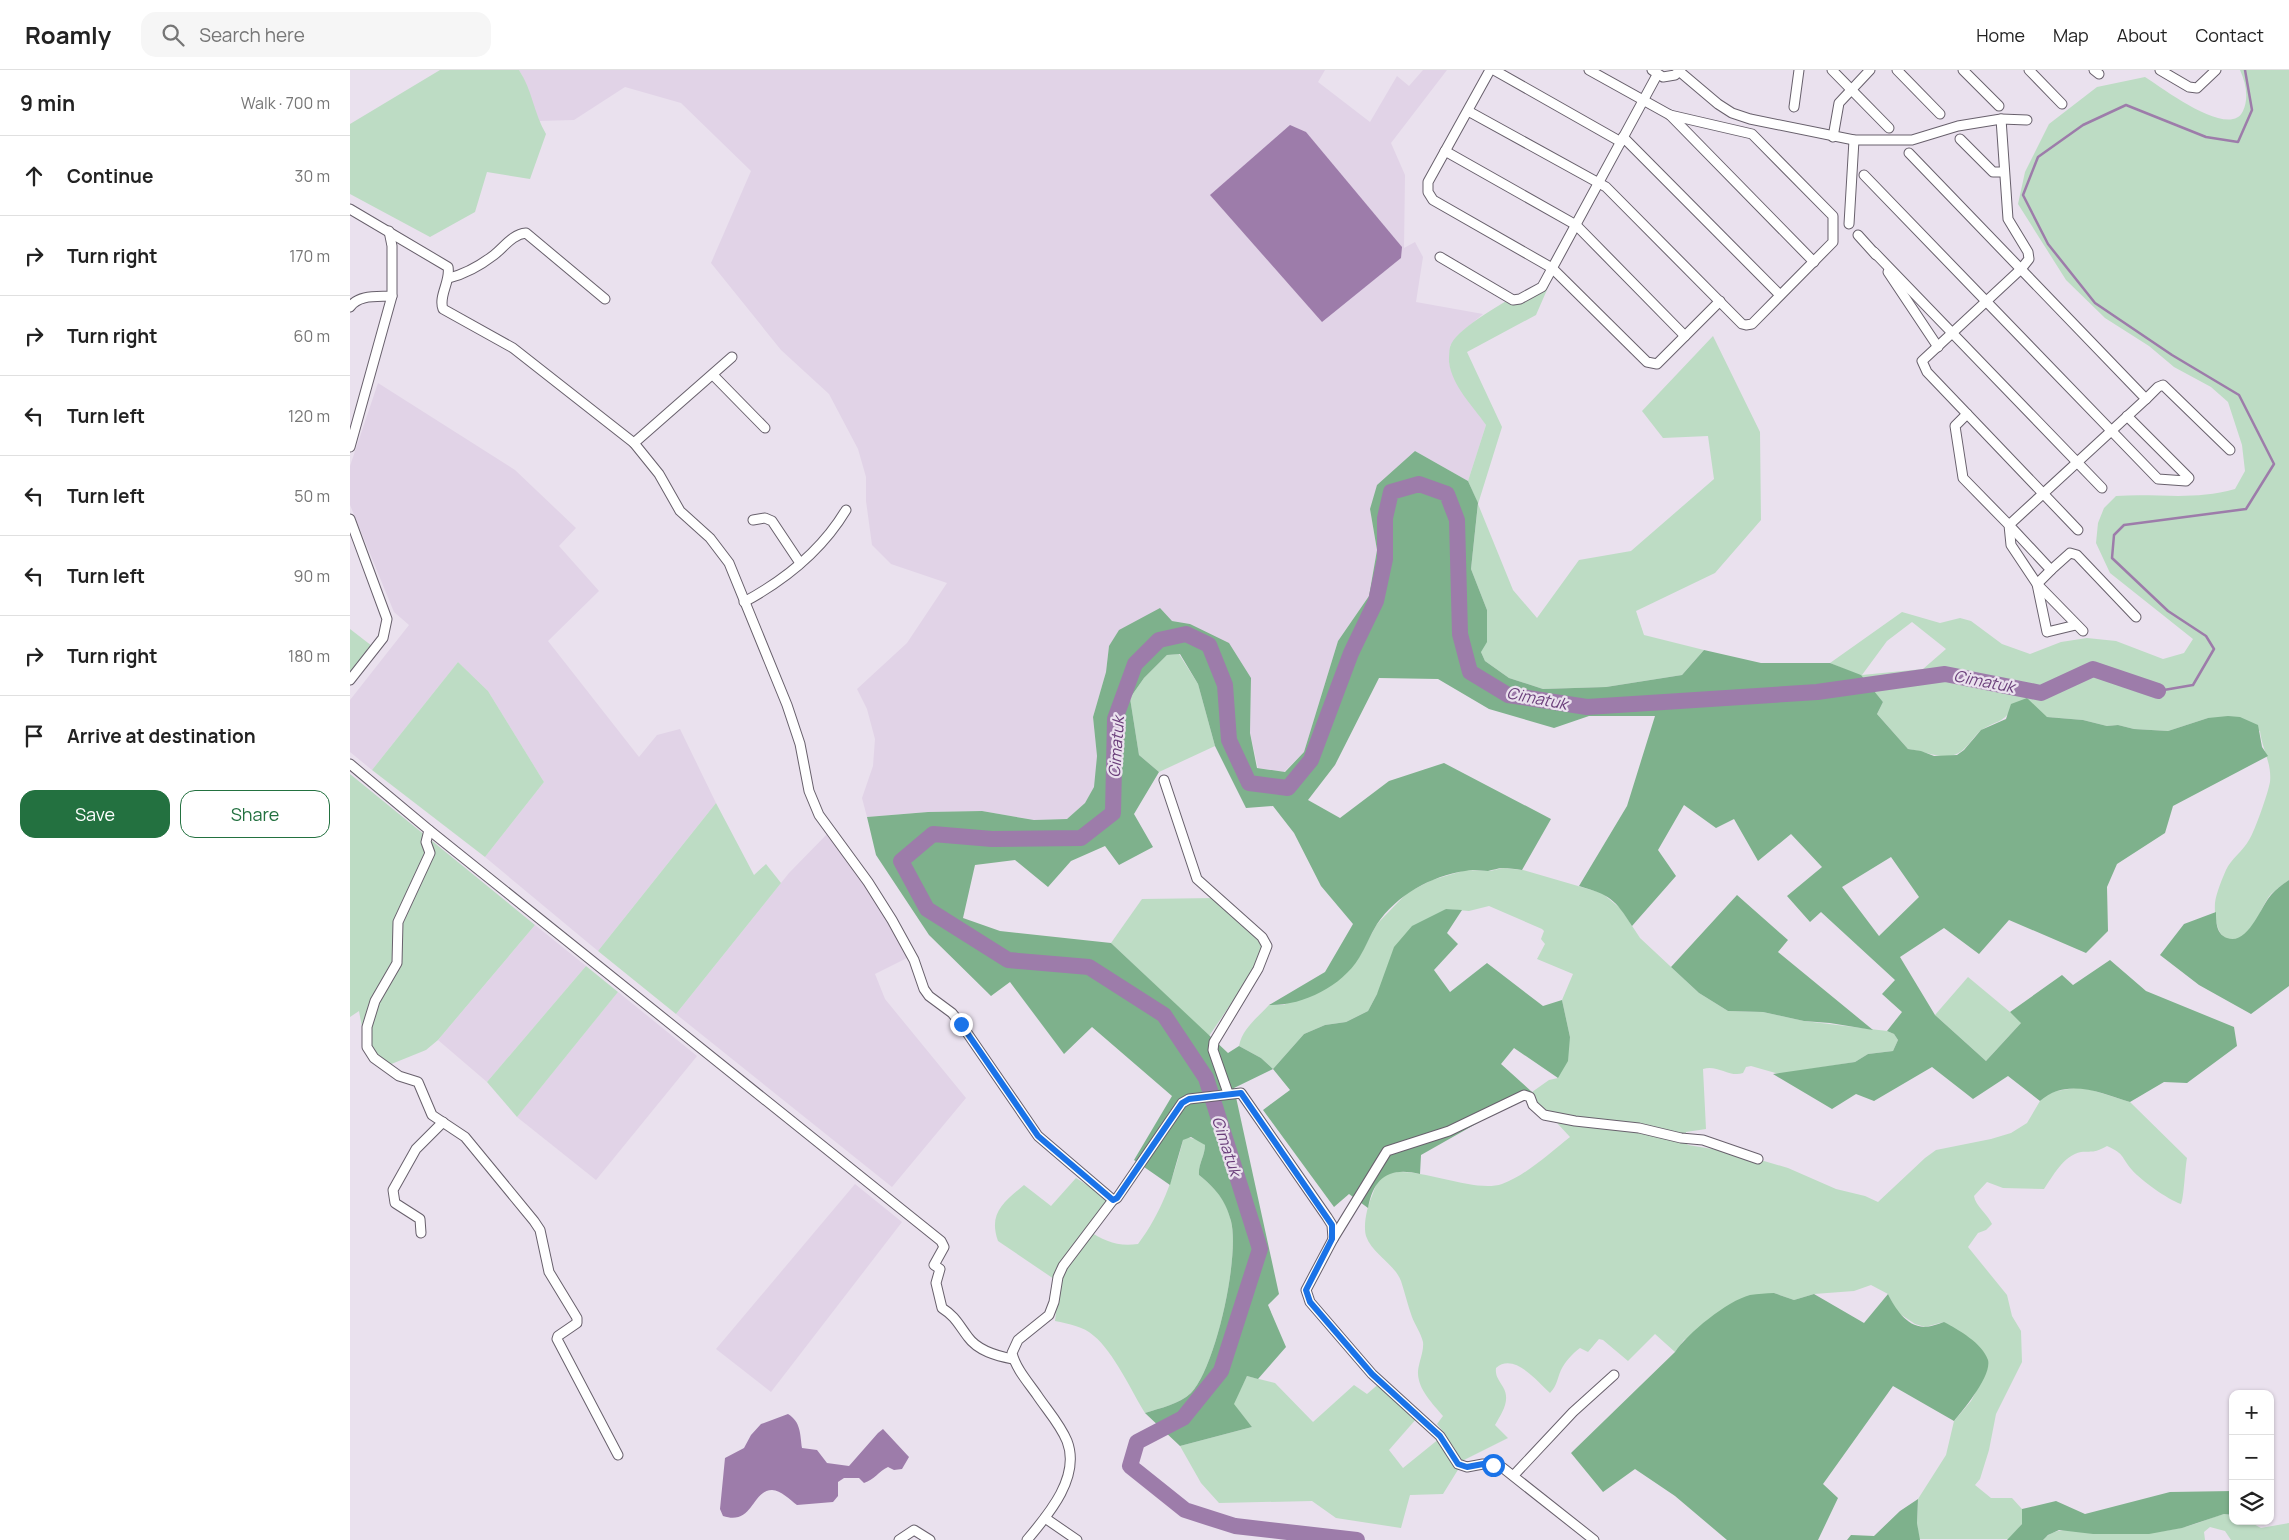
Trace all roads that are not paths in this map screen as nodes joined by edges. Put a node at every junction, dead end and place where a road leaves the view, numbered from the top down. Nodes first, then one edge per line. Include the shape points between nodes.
1 (1492, 70) edge
2 (1589, 70) edge
3 (1680, 70) edge
4 (1799, 70) edge
5 (1832, 70) edge
6 (1870, 70) edge
7 (1897, 70) edge
8 (1963, 70) edge
9 (2029, 70) edge
10 (2160, 70) edge
11 (2216, 70) edge
12 (1654, 72) edge
13 (1850, 89) junction
14 (1643, 100) junction
15 (2062, 104) dead end
16 (1999, 106) dead end
17 (1794, 107) dead end
18 (1468, 111) junction
19 (1940, 114) dead end
20 (1670, 115) junction
21 (2001, 119) junction
22 (2027, 120) dead end
23 (1889, 128) dead end
24 (1834, 137) junction
25 (1960, 139) dead end
26 (1622, 140) junction
27 (1854, 140) junction
28 (1445, 151) junction
29 (1910, 153) dead end
30 (2004, 172) junction
31 (1864, 175) dead end
32 (1598, 183) junction
33 (350, 209) edge
34 (1849, 224) dead end
35 (1576, 225) junction
36 (389, 231) junction
37 (1858, 236) dead end
38 (1874, 252) junction
39 (1440, 257) dead end
40 (1814, 262) junction
41 (1552, 268) junction
42 (2021, 269) junction
43 (449, 278) junction
44 (1780, 295) junction
45 (392, 296) junction
46 (605, 299) dead end
47 (1720, 301) junction
48 (1986, 302) junction
49 (350, 308) edge
50 (1953, 333) junction
51 (1685, 336) junction
52 (1938, 347) junction
53 (732, 358) dead end
54 (713, 375) junction
55 (2146, 399) junction
56 (1967, 414) junction
57 (2127, 416) junction
58 (765, 428) dead end
59 (2111, 431) junction
60 (634, 443) junction
61 (350, 447) edge
62 (2230, 450) dead end
63 (2077, 462) junction
64 (2102, 488) dead end
65 (2043, 493) junction
66 (846, 510) dead end
67 (753, 520) dead end
68 (351, 525) edge
69 (2008, 525) junction
70 (2078, 530) dead end
71 (800, 563) junction
72 (2052, 570) junction
73 (2037, 584) junction
74 (744, 602) junction
75 (2136, 617) dead end
76 (350, 680) edge
77 (350, 764) edge
78 (1164, 780) dead end
79 (429, 830) junction
80 (1225, 1094) junction
81 (443, 1122) junction
82 (1758, 1159) dead end
83 (1113, 1200) junction
84 (421, 1233) dead end
85 (1332, 1239) junction
86 (1013, 1359) junction
87 (1614, 1375) dead end
88 (618, 1455) dead end
89 (1514, 1475) junction
90 (1045, 1518) junction
91 (899, 1540) edge
92 (930, 1540) edge
93 (1026, 1540) edge
94 (1077, 1540) edge
95 (1594, 1540) edge

1 - 18 street
1 - 26 street
2 - 14 street
3 - 12 street via 1669,77
3 - 24 street via 1732,113
4 - 17 street
5 - 13 street
6 - 13 street
7 - 19 street
8 - 16 street
9 - 15 street
10 - 11 street via 2189,87 2197,88
12 - 14 street
13 - 23 street
13 - 24 street via 1839,103
14 - 20 street
14 - 26 street
18 - 28 street
18 - 32 street
20 - 40 street
20 - 40 street via 1752,134 1764,144 1833,216 1833,242
21 - 22 street
21 - 27 street via 1958,126 1912,140
21 - 30 street
24 - 27 street
25 - 30 street via 1993,172
26 - 32 street
26 - 44 street
27 - 34 street
28 - 35 street
28 - 41 street via 1428,182 1428,192 1433,200
29 - 42 street
30 - 42 street via 2008,219 2028,252 2029,259
31 - 48 street
32 - 35 street
32 - 47 street via 1606,187
33 - 36 street
35 - 41 street
35 - 51 street
36 - 43 street via 445,264
36 - 45 street
37 - 38 street
38 - 50 street
38 - 52 street
39 - 41 street via 1513,300 1542,287
40 - 44 street
41 - 51 street via 1647,362 1657,364
42 - 48 street
42 - 55 street
43 - 46 street via 484,262 514,238 526,233
43 - 60 street via 441,304 443,309 513,348
44 - 47 street via 1752,324 1746,325
45 - 49 street via 364,297
45 - 61 street
47 - 51 street
48 - 50 street
48 - 59 street
50 - 52 street
50 - 63 street
52 - 56 street via 1922,361 1927,372
53 - 54 street
54 - 58 street
54 - 60 street
55 - 57 street
55 - 62 street via 2163,385
56 - 65 street
56 - 69 street via 1955,426 1963,478
57 - 59 street
57 - 59 street via 2189,478 2186,481 2158,479
59 - 63 street
60 - 74 street via 660,474 680,511 718,547
63 - 64 street
63 - 65 street
65 - 69 street
65 - 70 street
66 - 71 street via 833,531
67 - 71 street via 765,518 772,521
68 - 76 street via 387,619 383,638
69 - 72 street
69 - 73 street via 2011,545
71 - 74 street via 768,589
72 - 73 street
72 - 75 street via 2070,554 2077,555
73 - 73 street via 2047,632 2080,628
74 - 83 street via 787,705 816,809 892,920 914,960 924,989 933,1001 952,1013 961,1024 1038,1136
77 - 79 street
78 - 80 street via 1197,879 1262,937 1267,946 1258,969 1214,1042 1213,1050
79 - 81 street via 426,842 430,853 398,922 397,963 375,1002 367,1027 367,1047 374,1058 399,1076 418,1082 432,1114
79 - 86 street via 941,1241 944,1248 934,1265 940,1269 936,1283 942,1308 954,1316 976,1345 996,1356
80 - 83 street via 1182,1103
80 - 85 street via 1236,1092 1244,1096 1332,1225
81 - 84 street via 416,1149 393,1190 396,1203 420,1219
81 - 88 street via 465,1137 540,1230 548,1272 577,1318 577,1323 557,1339
82 - 85 street via 1703,1140 1544,1115 1524,1095 1449,1131 1387,1151
83 - 86 street via 1063,1266 1049,1315 1018,1340 1012,1352
85 - 89 street via 1306,1290 1310,1302 1372,1374 1440,1436 1458,1464 1467,1467 1493,1465
86 - 90 street via 1059,1427 1069,1450 1067,1480
87 - 89 street via 1573,1412
89 - 95 street
90 - 93 street
90 - 94 street
91 - 92 street via 914,1530

